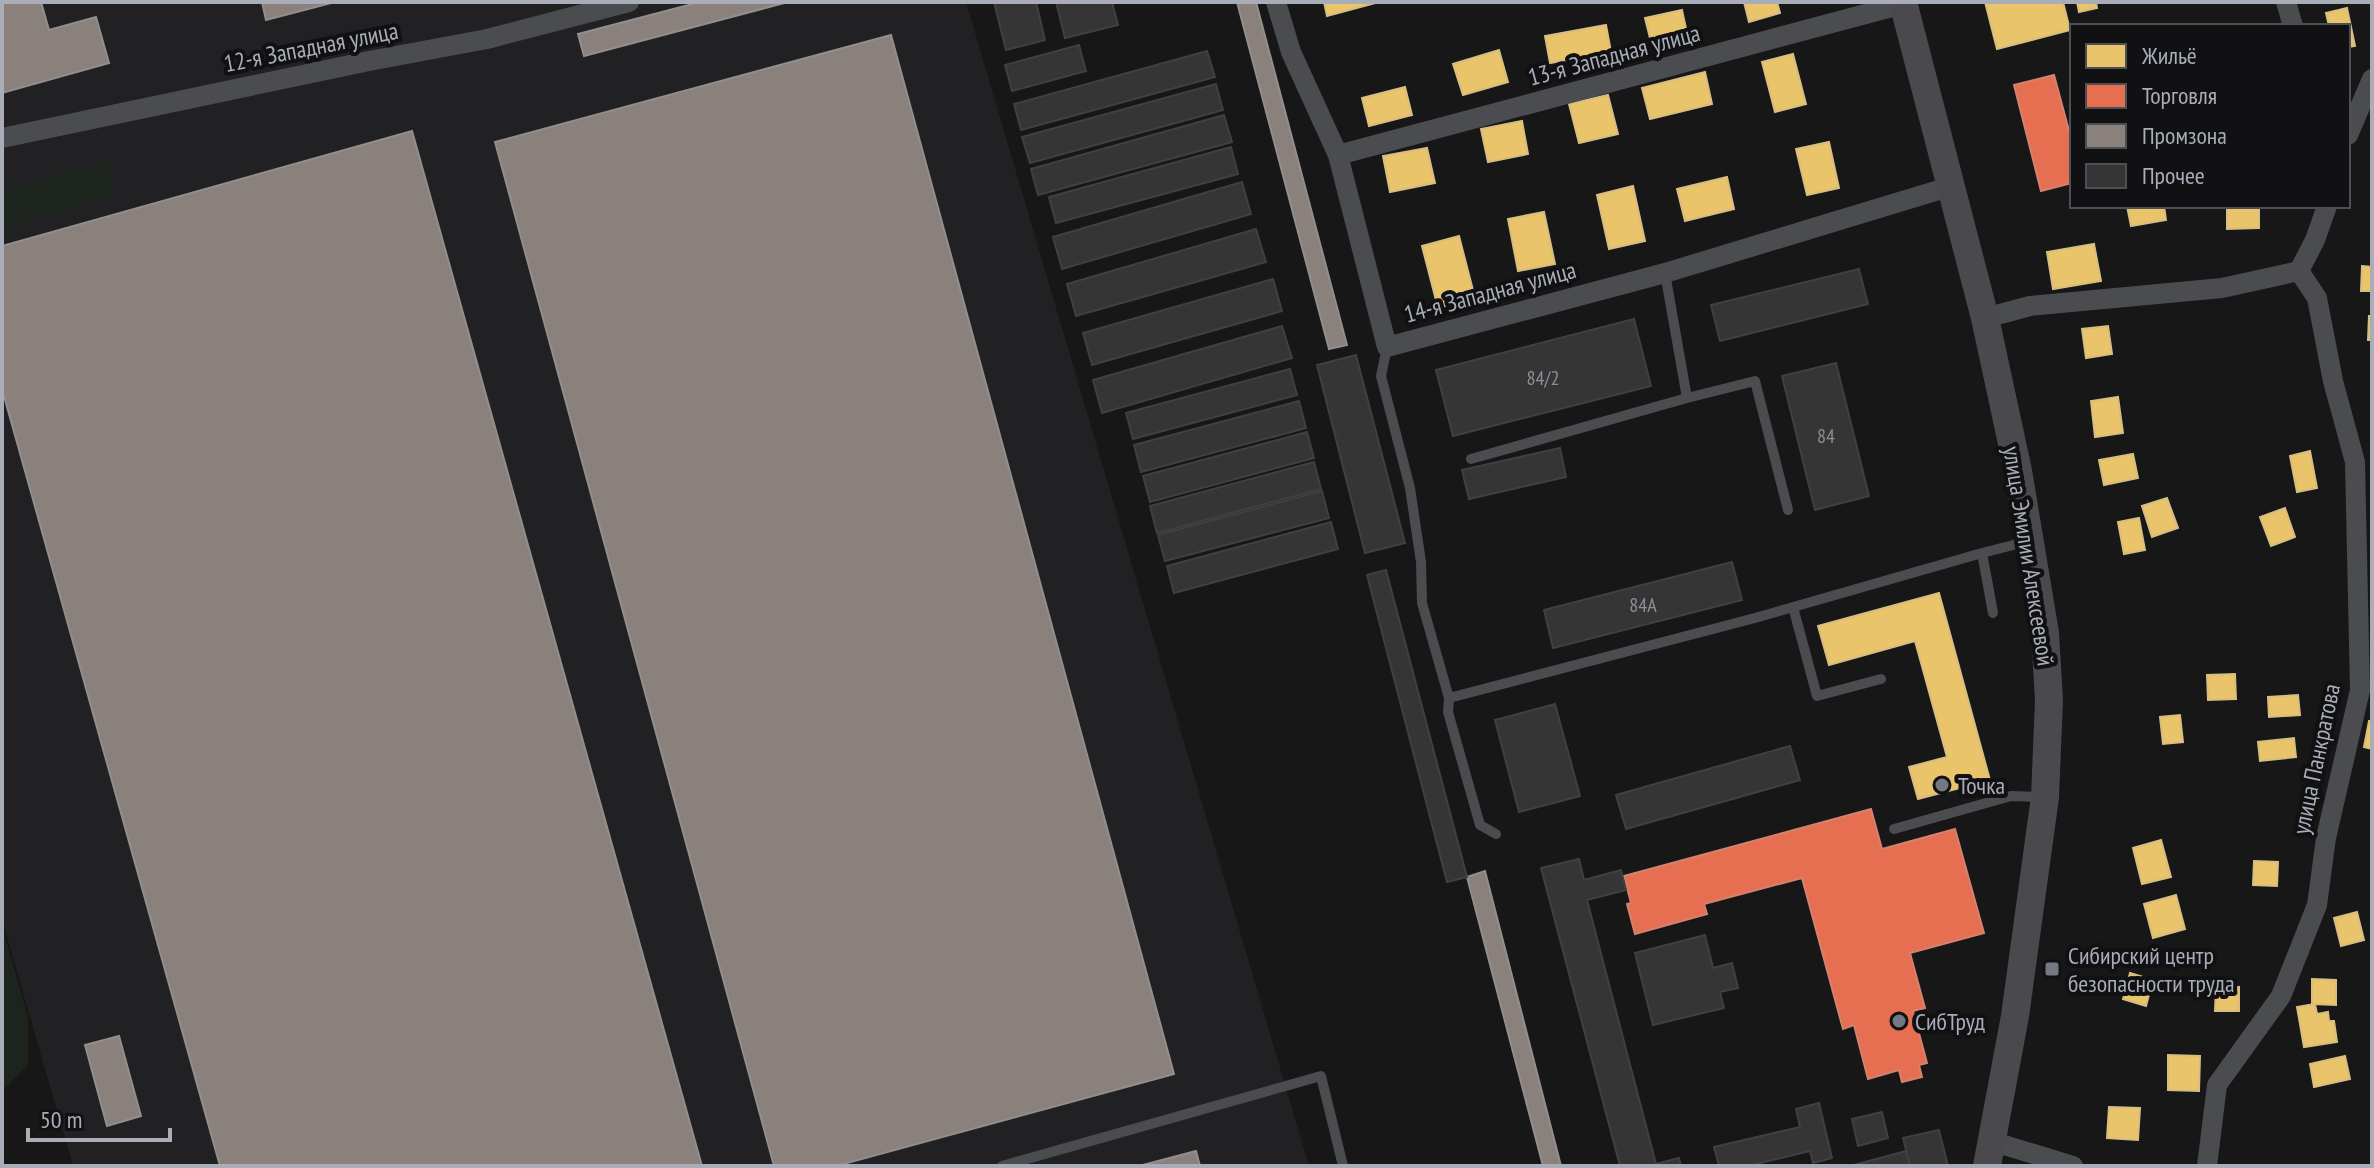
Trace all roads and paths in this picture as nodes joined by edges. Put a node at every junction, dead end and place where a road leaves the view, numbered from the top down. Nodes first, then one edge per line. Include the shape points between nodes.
1 (629, 2) edge
2 (1276, 2) edge
3 (2286, 2) edge
4 (1903, 3) edge
5 (2292, 24) edge
6 (2372, 79) edge
7 (2350, 130) edge
8 (2, 138) edge
9 (1338, 155) junction
10 (1952, 186) junction
11 (2326, 208) edge
12 (2299, 271) junction
13 (1665, 273) junction
14 (1985, 318) junction
15 (1387, 347) junction
16 (1687, 398) junction
17 (1471, 459) dead end
18 (1788, 510) dead end
19 (2031, 541) junction
20 (1982, 553) junction
21 (1793, 607) junction
22 (1993, 613) dead end
23 (1881, 679) dead end
24 (1449, 698) junction
25 (2045, 797) junction
26 (1894, 829) dead end
27 (1496, 834) dead end
28 (1989, 1154) edge
29 (1002, 1166) edge
30 (1343, 1166) edge
31 (2073, 1166) edge
32 (2207, 1166) edge

1 - 8 street, 12-я Западная улица via 487,39
2 - 9 street via 1291,52
3 - 5 street
4 - 9 street, 13-я Западная улица
4 - 10 street, улица Эмилии Алексеевой
6 - 7 street
9 - 15 street
10 - 13 street, 14-я Западная улица
10 - 14 street, улица Эмилии Алексеевой
11 - 12 street
12 - 14 street via 2222,288 2030,306
12 - 32 street, улица Панкратова via 2317,298 2355,462 2360,690 2326,838 2317,905 2281,996 2217,1085
13 - 15 street, 14-я Западная улица
13 - 16 lane
14 - 19 street, улица Эмилии Алексеевой
15 - 24 lane, 14-я Западная улица via 1381,376 1410,488 1422,603
16 - 17 lane
16 - 18 lane via 1755,381
19 - 20 lane
19 - 25 street, улица Эмилии Алексеевой via 2049,700
20 - 21 lane
20 - 22 lane
21 - 23 lane via 1817,696
21 - 24 lane
24 - 27 lane, 14-я Западная улица via 1448,712 1480,825
25 - 26 lane via 2011,796
25 - 28 street, улица Эмилии Алексеевой via 2015,1016
28 - 31 street
29 - 30 lane via 1321,1076

